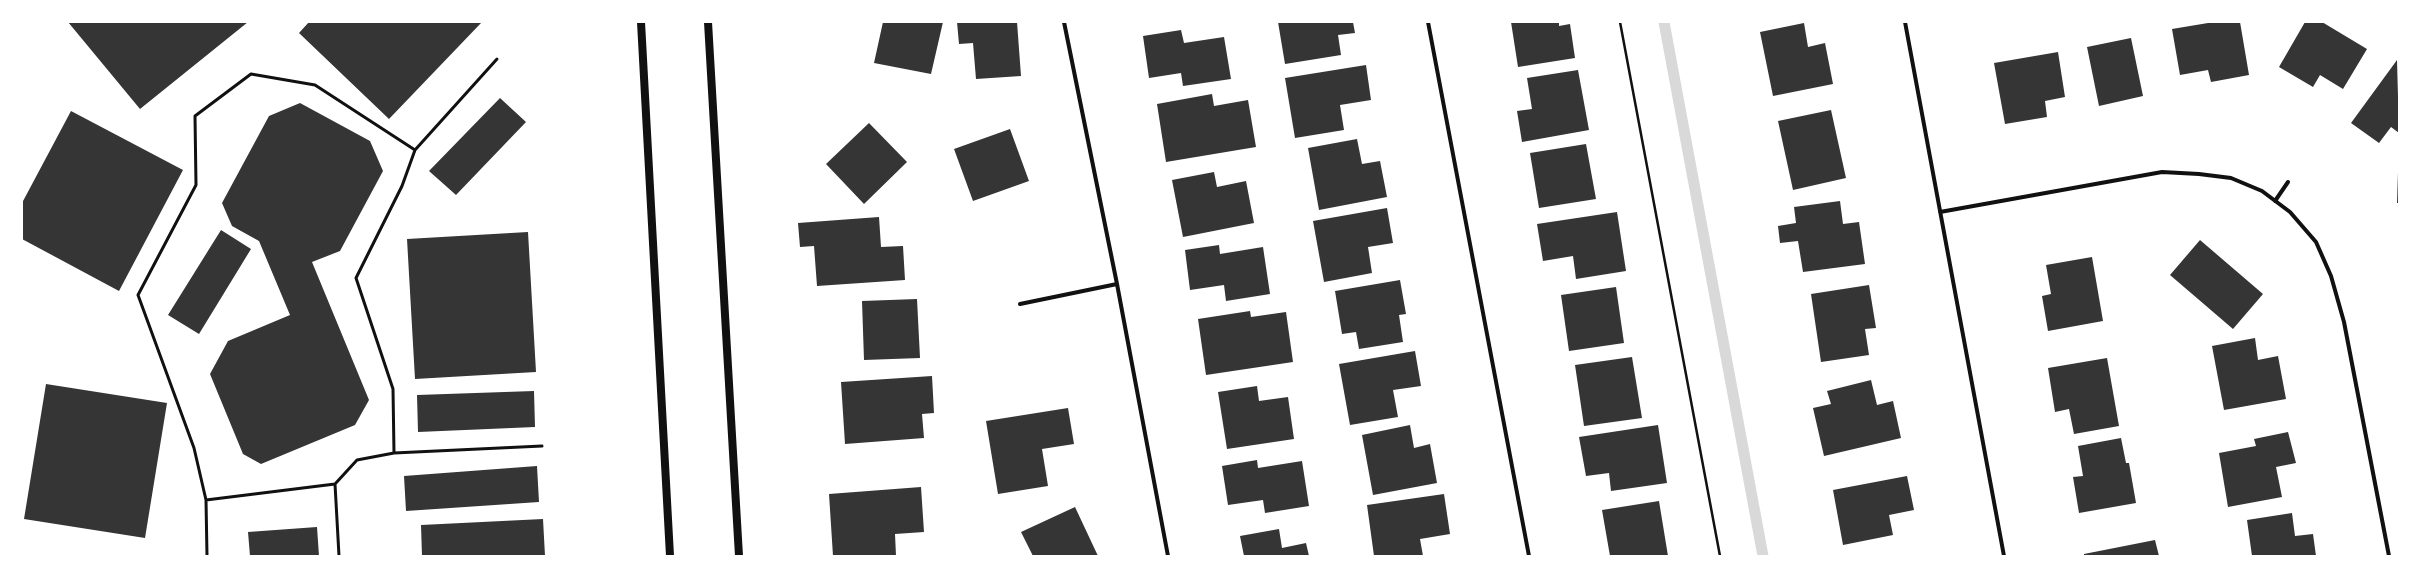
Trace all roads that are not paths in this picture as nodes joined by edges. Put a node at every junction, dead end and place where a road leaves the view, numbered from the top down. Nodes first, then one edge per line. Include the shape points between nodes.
1 (641, 22) edge
2 (708, 22) edge
3 (1064, 22) edge
4 (1428, 22) edge
5 (1905, 22) edge
6 (497, 59) dead end
7 (416, 150) junction
8 (2288, 182) dead end
9 (2275, 201) junction
10 (1940, 212) junction
11 (1117, 284) junction
12 (1020, 304) dead end
13 (542, 446) dead end
14 (394, 453) junction
15 (335, 484) junction
16 (206, 500) junction
17 (207, 556) edge
18 (339, 556) edge
19 (670, 556) edge
20 (739, 556) edge
21 (1168, 556) edge
22 (1529, 556) edge
23 (2004, 556) edge
24 (2389, 556) edge

1 - 19 main road
2 - 20 main road
3 - 11 street
4 - 22 street
5 - 10 street
6 - 7 lane
7 - 14 lane via 402,186 356,278 392,389
7 - 16 lane via 315,85 251,74 195,116 196,185 138,295 194,448
8 - 9 street
9 - 10 street via 2262,191 2231,178 2162,172
9 - 24 street via 2290,212 2316,242 2331,276 2344,322
10 - 23 street
11 - 12 street
11 - 21 street
13 - 14 lane
14 - 15 lane via 357,460
15 - 16 lane
15 - 18 lane
16 - 17 lane

